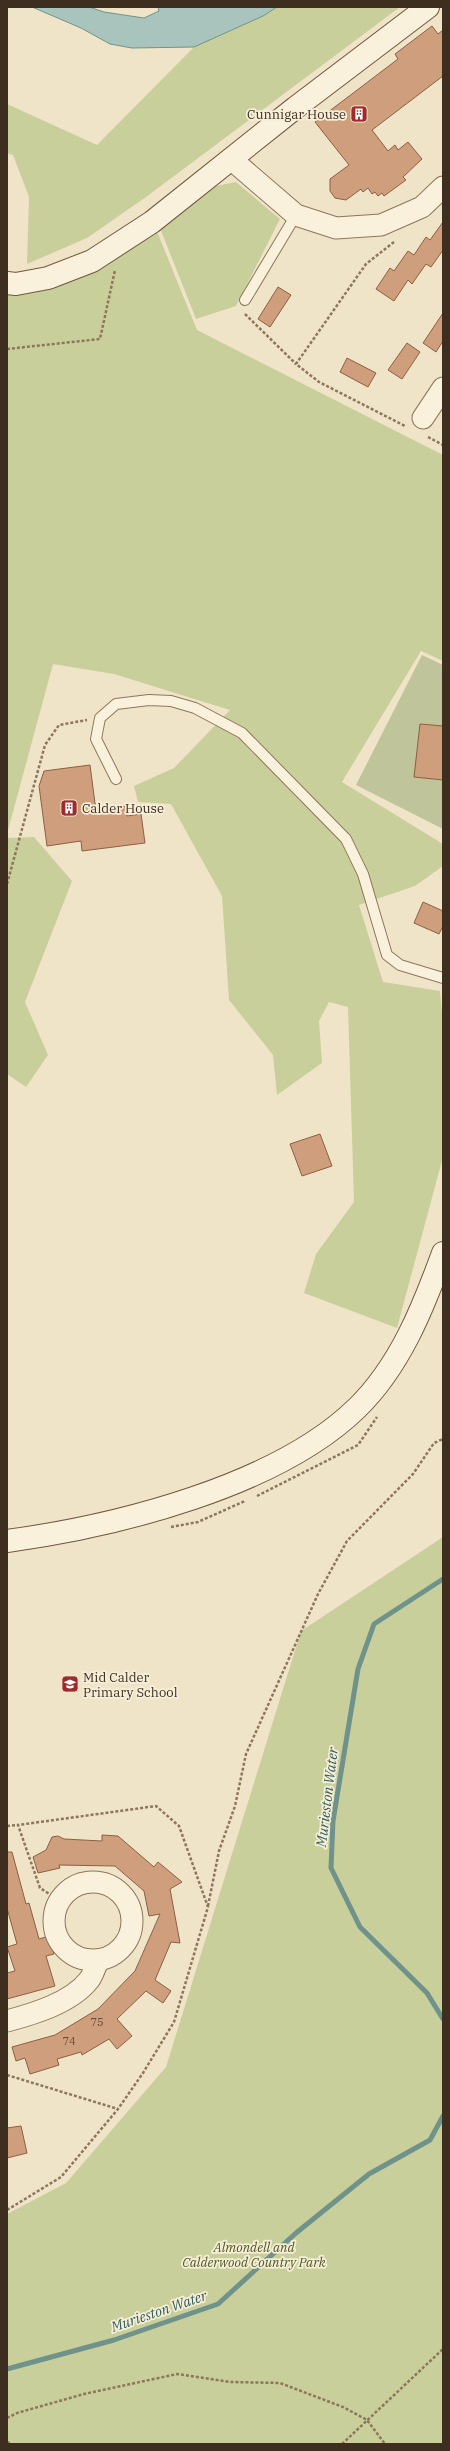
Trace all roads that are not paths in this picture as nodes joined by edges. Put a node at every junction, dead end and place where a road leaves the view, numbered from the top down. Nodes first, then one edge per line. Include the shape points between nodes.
1 (428, 7) edge
2 (231, 159) junction
3 (443, 187) edge
4 (296, 215) junction
5 (7, 283) edge
6 (245, 300) road end
7 (443, 388) edge
8 (419, 427) road end
9 (116, 779) dead end
10 (443, 978) edge
11 (443, 1253) edge
12 (7, 1541) edge
13 (98, 1961) dead end
14 (7, 2021) edge

1 - 2 street
2 - 4 street
2 - 5 street via 152,222 92,261 48,278 16,284
3 - 4 street via 422,207 381,225 336,228
4 - 6 lane
7 - 8 street
9 - 10 lane via 96,739 100,718 116,704 149,700 171,701 195,708 242,733 346,839 363,874 387,955 400,966
11 - 12 street via 426,1301 392,1366 358,1407 318,1441 219,1489 113,1522
13 - 14 street via 89,1980 67,1998 41,2012

